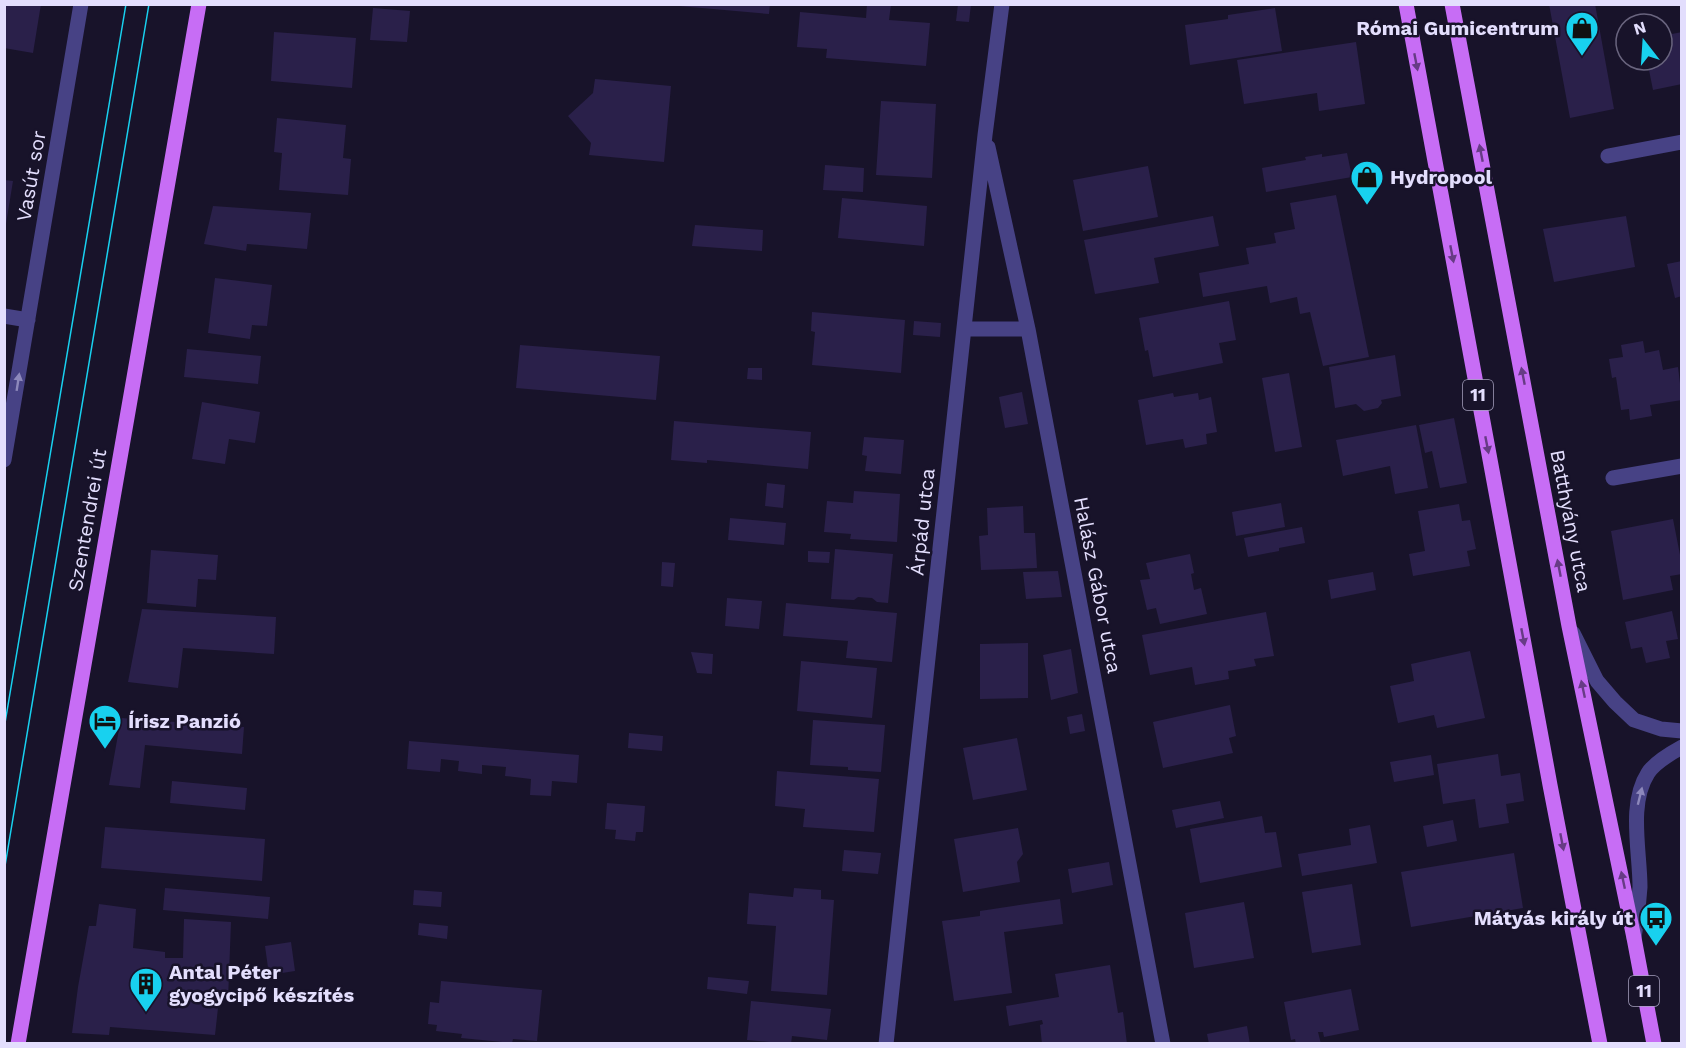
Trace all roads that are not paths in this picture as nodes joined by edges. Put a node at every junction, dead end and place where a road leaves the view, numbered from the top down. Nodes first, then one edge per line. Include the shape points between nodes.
1 (81, 4) edge
2 (199, 4) edge
3 (1002, 4) edge
4 (1406, 4) edge
5 (1452, 4) edge
6 (986, 135) junction
7 (1682, 142) edge
8 (1608, 156) dead end
9 (4, 316) edge
10 (28, 320) junction
11 (964, 329) junction
12 (1028, 329) junction
13 (4, 460) edge
14 (1682, 466) edge
15 (1613, 478) dead end
16 (1569, 626) junction
17 (1682, 731) edge
18 (1682, 747) edge
19 (1634, 938) junction
20 (18, 1044) edge
21 (886, 1044) edge
22 (1163, 1044) edge
23 (1600, 1044) edge
24 (1654, 1044) edge

1 - 10 street, Vasút sor
2 - 20 main road, Szentendrei út
3 - 6 street, Árpád utca
4 -> 23 main road, 11
16 -> 5 main road, Batthyány utca / 11
6 - 11 street, Árpád utca
6 - 12 street, Halász Gábor utca
7 - 8 street
9 - 10 street
13 -> 10 street, Vasút sor
11 - 12 street
11 - 21 street, Árpád utca
12 - 22 street, Halász Gábor utca
14 - 15 street
16 - 17 street via 1597,681 1634,720
19 -> 16 main road, Batthyány utca / 11
19 -> 18 street via 1640,885 1638,797 1649,771
19 - 24 main road, Batthyány utca / 11

